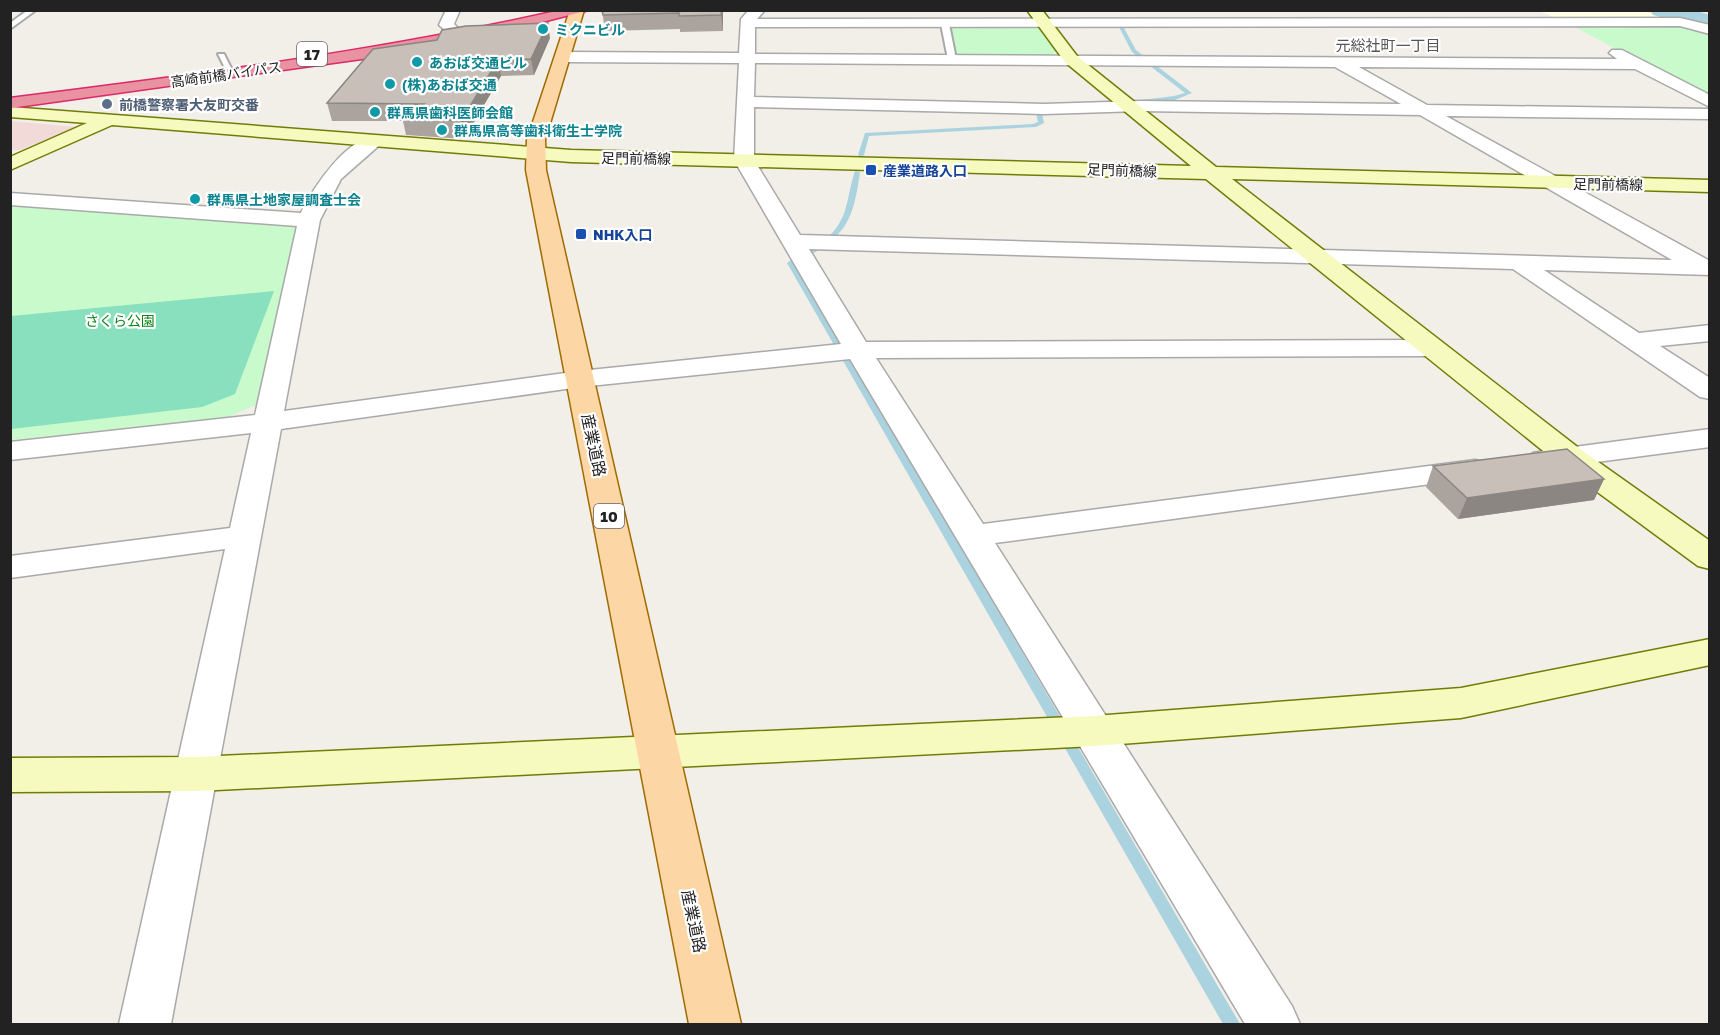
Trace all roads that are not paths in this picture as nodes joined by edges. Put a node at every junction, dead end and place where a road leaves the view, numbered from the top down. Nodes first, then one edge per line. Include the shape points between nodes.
1 (33, 10) edge
2 (453, 10) edge
3 (543, 10) edge
4 (1118, 10) edge
5 (1346, 10) edge
6 (1529, 10) edge
7 (579, 11) edge
8 (26, 15) junction
9 (10, 17) edge
10 (753, 17) edge
11 (1039, 17) edge
12 (1558, 23) junction
13 (945, 24) junction
14 (1137, 24) junction
15 (1271, 24) junction
16 (1365, 24) junction
17 (10, 27) edge
18 (452, 29) junction
19 (1710, 30) edge
20 (1585, 36) dead end
21 (1604, 47) dead end
22 (564, 57) junction
23 (747, 59) junction
24 (952, 59) junction
25 (1071, 59) junction
26 (1336, 61) junction
27 (1635, 64) junction
28 (227, 65) junction
29 (10, 94) edge
30 (747, 102) junction
31 (1710, 102) edge
32 (10, 103) edge
33 (1130, 106) junction
34 (1424, 111) junction
35 (10, 112) edge
36 (1710, 114) edge
37 (106, 121) junction
38 (374, 142) junction
39 (534, 154) junction
40 (744, 160) junction
41 (10, 164) edge
42 (1210, 173) junction
43 (1550, 182) junction
44 (1710, 186) edge
45 (10, 199) edge
46 (309, 220) junction
47 (794, 242) junction
48 (1317, 257) junction
49 (1519, 262) junction
50 (1706, 268) edge
51 (1710, 333) edge
52 (1634, 341) junction
53 (1431, 348) junction
54 (858, 350) junction
55 (580, 379) junction
56 (1710, 391) edge
57 (270, 422) junction
58 (1710, 438) edge
59 (10, 451) edge
60 (1569, 456) junction
61 (246, 536) junction
62 (974, 536) junction
63 (1710, 558) edge
64 (10, 567) edge
65 (1710, 652) edge
66 (1094, 731) junction
67 (659, 753) junction
68 (197, 774) junction
69 (10, 775) edge
70 (145, 1024) edge
71 (715, 1024) edge
72 (1274, 1024) edge

1 - 8 lane
2 - 18 street via 446,25
3 - 18 highway, 高崎前橋バイパス / 17
4 - 14 street
5 - 16 street
6 - 12 street
7 - 22 main road, 産業道路 / 10
7 - 28 highway, 高崎前橋バイパス / 17 via 402,46
8 - 9 lane
8 - 17 lane
10 - 13 street
10 - 23 street
11 - 13 street
11 - 14 street
11 - 25 street
12 - 16 street
12 - 19 street via 1680,22
12 - 20 street
13 - 24 lane
14 - 15 street
15 - 16 street
15 - 26 street
18 - 28 highway, 高崎前橋バイパス / 17
21 - 27 street
22 - 23 street
22 - 39 main road, 産業道路 / 10
23 - 24 street
23 - 30 street
24 - 25 street
25 - 26 street
25 - 33 street
26 - 27 street
26 - 34 street
27 - 31 street
28 - 29 highway, 高崎前橋バイパス / 17
28 - 32 highway, 高崎前橋バイパス / 17
30 - 33 street via 1044,109
30 - 40 street
33 - 34 street
33 - 42 street
34 - 36 street
34 - 43 street
35 - 37 street, 足門前橋線
37 - 38 street, 足門前橋線
37 - 41 street
38 - 39 street, 足門前橋線
38 - 46 street via 335,171
39 - 40 street, 足門前橋線
39 - 55 main road, 産業道路 / 10
40 - 42 street, 足門前橋線
40 - 47 street
42 - 43 street, 足門前橋線
42 - 48 street
43 - 44 street, 足門前橋線
43 - 50 street
45 - 46 street
46 - 57 street
47 - 48 street
47 - 54 street
48 - 49 street
48 - 53 street
49 - 50 street
49 - 52 street
51 - 52 street
52 - 56 street
53 - 54 street
53 - 60 street
54 - 55 street
54 - 62 street
55 - 57 street
55 - 67 main road, 産業道路 / 10
57 - 59 street
57 - 61 street
58 - 60 street
60 - 62 street
60 - 63 street
61 - 64 street
61 - 68 street
62 - 66 street
65 - 66 street via 1461,703
66 - 67 street
66 - 72 street
67 - 68 street
67 - 71 main road, 産業道路 / 10
68 - 69 street
68 - 70 street

